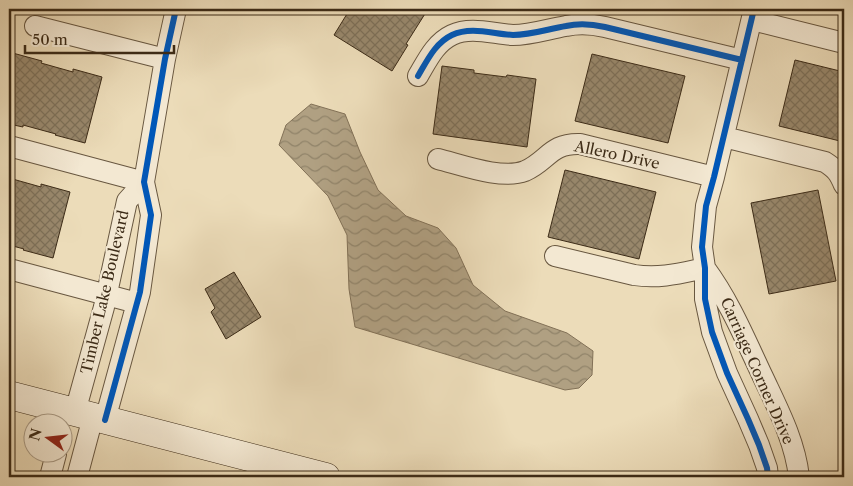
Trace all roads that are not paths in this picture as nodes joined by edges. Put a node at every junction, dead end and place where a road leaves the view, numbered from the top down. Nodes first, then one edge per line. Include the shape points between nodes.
1 (176, 9) edge
2 (753, 15) edge
3 (35, 26) dead end
4 (844, 43) edge
5 (164, 59) junction
6 (742, 60) junction
7 (418, 76) dead end
8 (724, 137) junction
9 (9, 146) edge
10 (438, 159) dead end
11 (714, 177) junction
12 (144, 182) junction
13 (844, 185) edge
14 (555, 256) dead end
15 (9, 269) edge
16 (705, 271) junction
17 (107, 295) junction
18 (137, 303) junction
19 (9, 395) edge
20 (81, 417) edge
21 (53, 464) edge
22 (50, 477) edge
23 (77, 477) edge
24 (326, 477) edge
25 (768, 477) edge
26 (799, 477) edge

1 - 5 street
2 - 4 street
2 - 6 street, Carriage Corner Drive
3 - 5 street
5 - 12 street
6 - 7 street via 605,26 579,24 530,34 461,32 437,45
6 - 8 street, Carriage Corner Drive
8 - 11 street, Carriage Corner Drive
8 - 13 street via 825,162 839,173
9 - 12 street
10 - 11 street, Allero Drive via 498,174 511,174 528,170 559,147 572,144
11 - 16 street, Carriage Corner Drive via 704,225
12 - 17 street, Timber Lake Boulevard via 127,201
12 - 18 street, Timber Lake Boulevard via 151,214
14 - 16 street via 646,277
15 - 17 street
16 - 25 street, Carriage Corner Drive via 705,299 712,332 759,445
16 - 26 street, Carriage Corner Drive via 720,288 740,326 787,429
17 - 18 street
17 - 20 street, Timber Lake Boulevard
18 - 20 street, Timber Lake Boulevard
19 - 20 main road
20 - 23 street, Timber Lake Boulevard
20 - 24 main road
21 - 22 street

